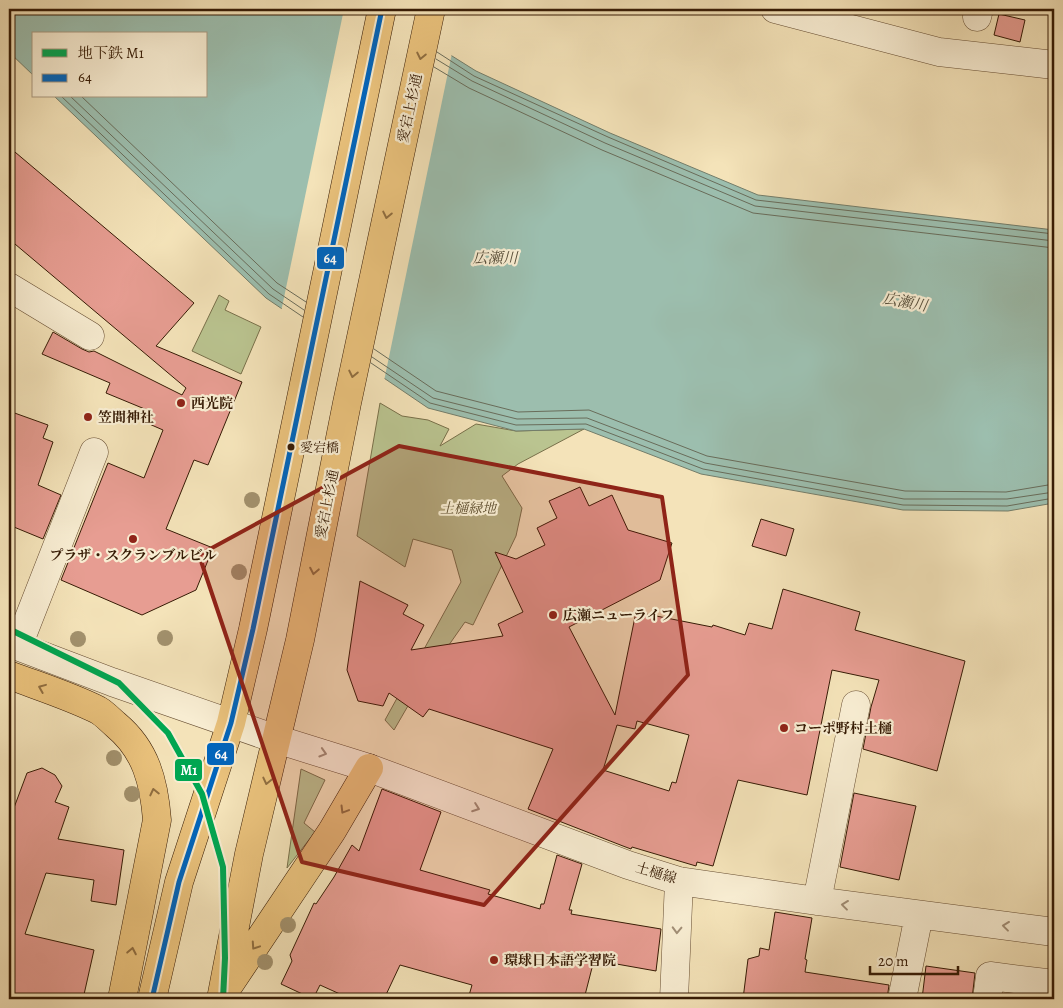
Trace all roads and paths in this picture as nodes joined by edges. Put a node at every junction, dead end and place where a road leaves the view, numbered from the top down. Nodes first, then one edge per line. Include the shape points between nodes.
1 (382, 9) edge
2 (431, 9) edge
3 (775, 9) edge
4 (1054, 65) edge
5 (9, 287) edge
6 (90, 336) dead end
7 (94, 452) dead end
8 (13, 644) edge
9 (9, 675) edge
10 (856, 705) dead end
11 (231, 724) junction
12 (276, 739) junction
13 (369, 768) junction
14 (679, 881) junction
15 (816, 901) junction
16 (919, 915) junction
17 (1054, 932) edge
18 (1054, 984) edge
19 (222, 997) edge
20 (122, 999) edge
21 (152, 999) edge
22 (674, 999) edge
23 (902, 999) edge
24 (987, 999) edge

1 - 11 highway
2 -> 12 highway, 愛宕上杉通 via 300,640
3 - 4 street via 939,52
5 - 6 street
7 - 8 street
8 - 11 street, 土樋線
20 -> 9 highway via 157,820 148,771 128,735 100,711
10 - 15 street
11 - 12 street, 土樋線
11 - 21 highway via 179,882
12 -> 13 street, 土樋線
12 -> 19 highway, 愛宕上杉通 via 249,854
13 -> 14 street, 土樋線
13 -> 19 highway via 332,831
14 - 15 street, 土樋線
14 -> 22 street
16 -> 15 street, 土樋線
17 -> 16 street, 土樋線
16 - 23 street
18 - 24 street via 990,976

